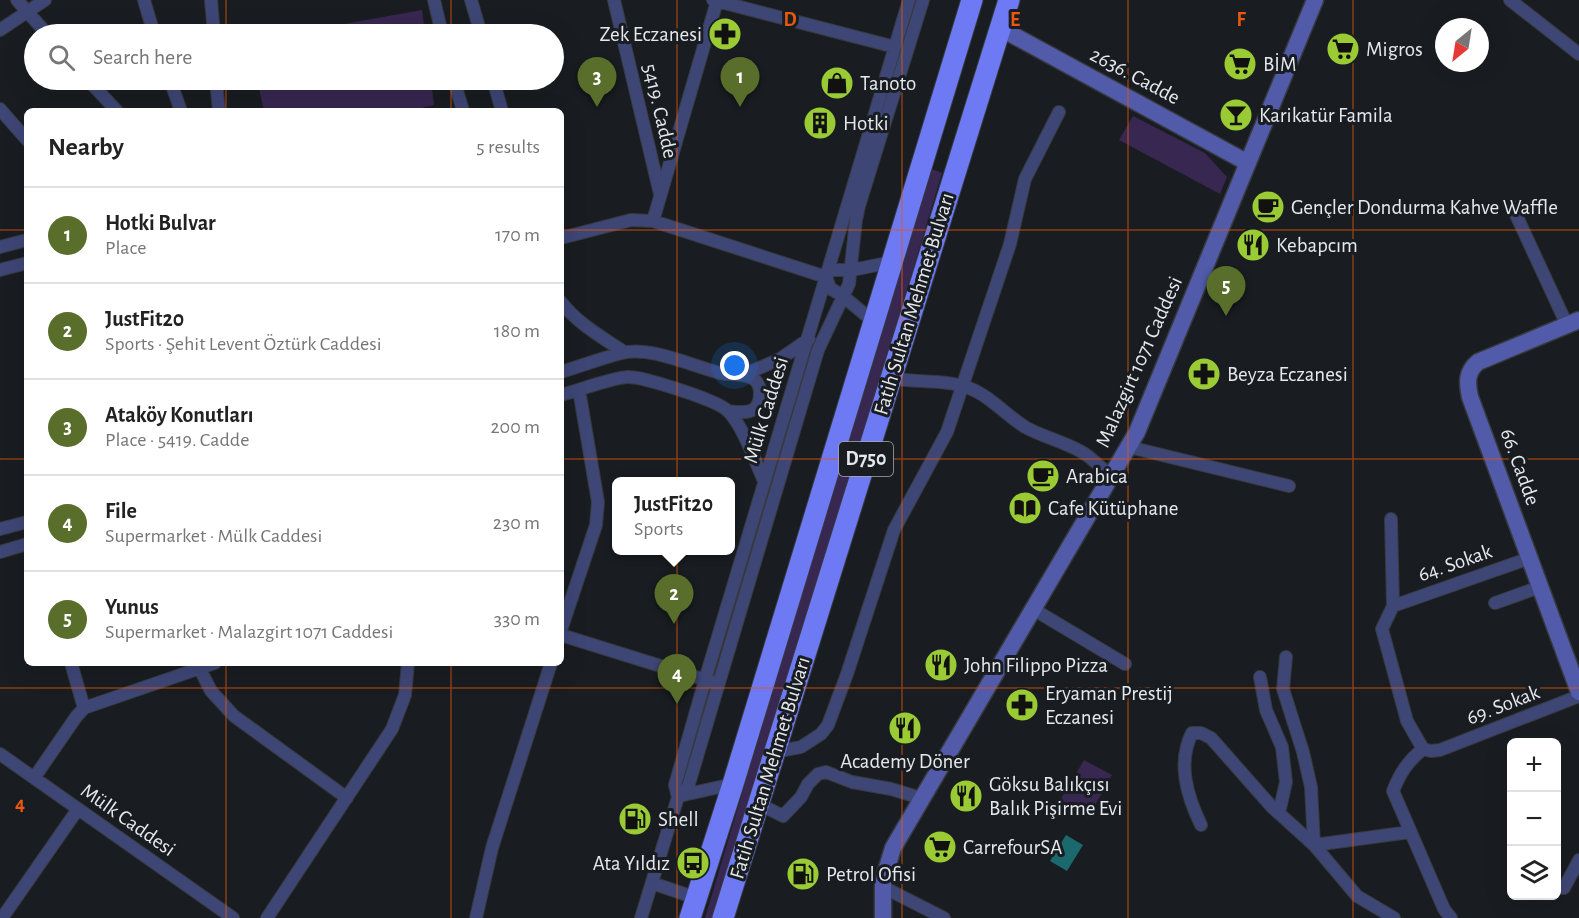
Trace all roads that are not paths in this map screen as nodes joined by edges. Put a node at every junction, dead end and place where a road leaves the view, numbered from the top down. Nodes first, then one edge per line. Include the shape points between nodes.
1 (17, 0) edge
2 (45, 0) edge
3 (144, 0) edge
4 (211, 0) edge
5 (434, 0) edge
6 (471, 0) edge
7 (614, 0) edge
8 (715, 0) edge
9 (909, 0) edge
10 (923, 0) edge
11 (972, 0) edge
12 (1009, 0) edge
13 (1315, 0) edge
14 (1510, 0) edge
15 (739, 3) edge
16 (27, 12) junction
17 (38, 24) edge
18 (151, 24) edge
19 (213, 24) edge
20 (440, 24) edge
21 (477, 24) edge
22 (1000, 28) junction
23 (0, 30) edge
24 (895, 47) junction
25 (1579, 54) edge
26 (97, 90) edge
27 (174, 90) edge
28 (217, 90) edge
29 (457, 90) edge
30 (496, 90) edge
31 (114, 108) edge
32 (180, 108) edge
33 (219, 108) edge
34 (462, 108) edge
35 (501, 108) edge
36 (0, 109) edge
37 (1059, 112) dead end
38 (24, 137) edge
39 (1248, 163) junction
40 (660, 195) junction
41 (1512, 206) dead end
42 (653, 220) junction
43 (564, 237) edge
44 (24, 241) edge
45 (0, 247) edge
46 (892, 262) junction
47 (24, 264) edge
48 (0, 270) edge
49 (852, 270) junction
50 (826, 277) junction
51 (844, 297) junction
52 (564, 306) edge
53 (874, 322) junction
54 (1573, 322) edge
55 (808, 339) junction
56 (624, 352) junction
57 (564, 371) edge
58 (743, 375) junction
59 (891, 378) junction
60 (962, 387) junction
61 (579, 390) junction
62 (564, 394) edge
63 (728, 411) junction
64 (1129, 447) junction
65 (1111, 477) junction
66 (765, 481) junction
67 (1289, 486) dead end
68 (1390, 519) dead end
69 (24, 523) edge
70 (0, 529) edge
71 (24, 545) edge
72 (0, 552) edge
73 (1530, 558) junction
74 (1540, 587) junction
75 (1495, 603) dead end
76 (1393, 606) junction
77 (1033, 609) junction
78 (564, 621) edge
79 (564, 636) edge
80 (1286, 657) dead end
81 (1125, 664) dead end
82 (72, 666) edge
83 (198, 666) edge
84 (408, 666) edge
85 (549, 666) edge
86 (1260, 677) dead end
87 (705, 680) junction
88 (718, 684) junction
89 (1579, 694) edge
90 (84, 708) junction
91 (1423, 749) junction
92 (775, 752) junction
93 (0, 754) edge
94 (34, 778) junction
95 (733, 784) junction
96 (678, 797) junction
97 (347, 798) junction
98 (921, 798) junction
99 (759, 804) junction
100 (78, 809) junction
101 (1279, 813) junction
102 (1201, 825) dead end
103 (1410, 832) junction
104 (1314, 845) junction
105 (1579, 860) edge
106 (652, 883) junction
107 (884, 887) junction
108 (1564, 888) dead end
109 (693, 908) edge
110 (2, 918) edge
111 (233, 918) edge
112 (267, 918) edge
113 (476, 918) edge
114 (640, 918) edge
115 (723, 918) edge
116 (883, 918) edge
117 (944, 918) edge
118 (1394, 918) edge
119 (1451, 918) edge

1 - 16 street
2 - 16 street
3 - 18 street
4 - 19 street
5 - 20 street
6 - 21 street
7 - 40 street, 5419. Cadde
8 - 15 street
8 - 40 street
9 - 24 street, Mülk Caddesi
10 - 49 street, Mülk Caddesi via 859,206
11 - 46 highway, Fatih Sultan Mehmet Bulvarı / D750
12 - 22 highway, Fatih Sultan Mehmet Bulvarı / D750
13 - 39 street, Malazgirt 1071 Caddesi
14 - 25 street
15 - 24 street
16 - 17 street
16 - 23 street
22 - 39 street, 2636. Cadde
22 - 59 highway, Fatih Sultan Mehmet Bulvarı / D750
24 - 50 street, Mülk Caddesi
26 - 31 street
27 - 32 street
28 - 33 street
29 - 34 street
30 - 35 street
36 - 38 street
37 - 60 street via 1025,179 1010,244
39 - 64 street, Malazgirt 1071 Caddesi
40 - 42 street
41 - 54 street
42 - 43 street via 631,220
42 - 50 street
44 - 45 street
46 - 49 street
46 - 53 highway, Fatih Sultan Mehmet Bulvarı / D750
47 - 48 street
49 - 50 street via 830,270
49 - 51 street, Mülk Caddesi
50 - 51 street via 830,288
50 - 55 street, Mülk Caddesi
51 - 53 street
51 - 88 street, Mülk Caddesi via 818,351
52 - 56 street
53 - 95 highway, Fatih Sultan Mehmet Bulvarı / D750
54 - 73 street, 66. Cadde via 1478,362 1467,380
55 - 58 street via 780,359
55 - 66 street, Mülk Caddesi
56 - 57 street
56 - 58 street via 653,353 732,376
58 - 63 street via 760,387 760,402 745,413
59 - 60 street
59 - 92 highway, Fatih Sultan Mehmet Bulvarı / D750
60 - 65 street via 988,398 1041,436 1080,451
60 - 92 street via 948,432 894,530 828,725 801,747
61 - 62 street
61 - 63 street via 626,377 715,402
61 - 78 street via 598,502 596,525
63 - 66 street
64 - 65 street, Malazgirt 1071 Caddesi
64 - 67 street
65 - 77 street, Malazgirt 1071 Caddesi
66 - 87 street, Mülk Caddesi
68 - 76 street
69 - 70 street
71 - 72 street
73 - 74 street, 66. Cadde
73 - 76 street, 64. Sokak
74 - 75 street
74 - 89 street, 66. Cadde
76 - 91 street via 1382,629 1407,722
77 - 81 street
77 - 98 street, Malazgirt 1071 Caddesi
79 - 87 street
80 - 104 street via 1283,689 1311,787
82 - 90 street
83 - 90 street
83 - 97 street via 211,692 234,716
84 - 97 street via 405,695 392,729
85 - 113 street via 492,848
86 - 101 street via 1266,710 1282,747 1286,782
87 - 88 street
87 - 96 street, Mülk Caddesi via 675,785
88 - 96 street, Mülk Caddesi via 688,787
89 - 91 street, 69. Sokak via 1440,750
90 - 94 street
91 - 103 street via 1400,774 1393,791
92 - 99 highway, Fatih Sultan Mehmet Bulvarı / D750
93 - 94 street, Mülk Caddesi
94 - 100 street, Mülk Caddesi
95 - 96 street
95 - 109 highway, Fatih Sultan Mehmet Bulvarı / D750
96 - 106 street, Mülk Caddesi
97 - 112 street
98 - 99 street via 826,772 808,784 783,816
98 - 107 street, Malazgirt 1071 Caddesi via 893,848
99 - 115 highway, Fatih Sultan Mehmet Bulvarı / D750
100 - 110 street
100 - 111 street, Mülk Caddesi
101 - 102 street via 1211,738 1192,733 1183,758 1192,807
101 - 104 street
103 - 104 street
103 - 119 street
104 - 118 street via 1358,896
105 - 108 street
106 - 109 street
106 - 114 street, Mülk Caddesi
107 - 116 street, Malazgirt 1071 Caddesi
107 - 117 street

